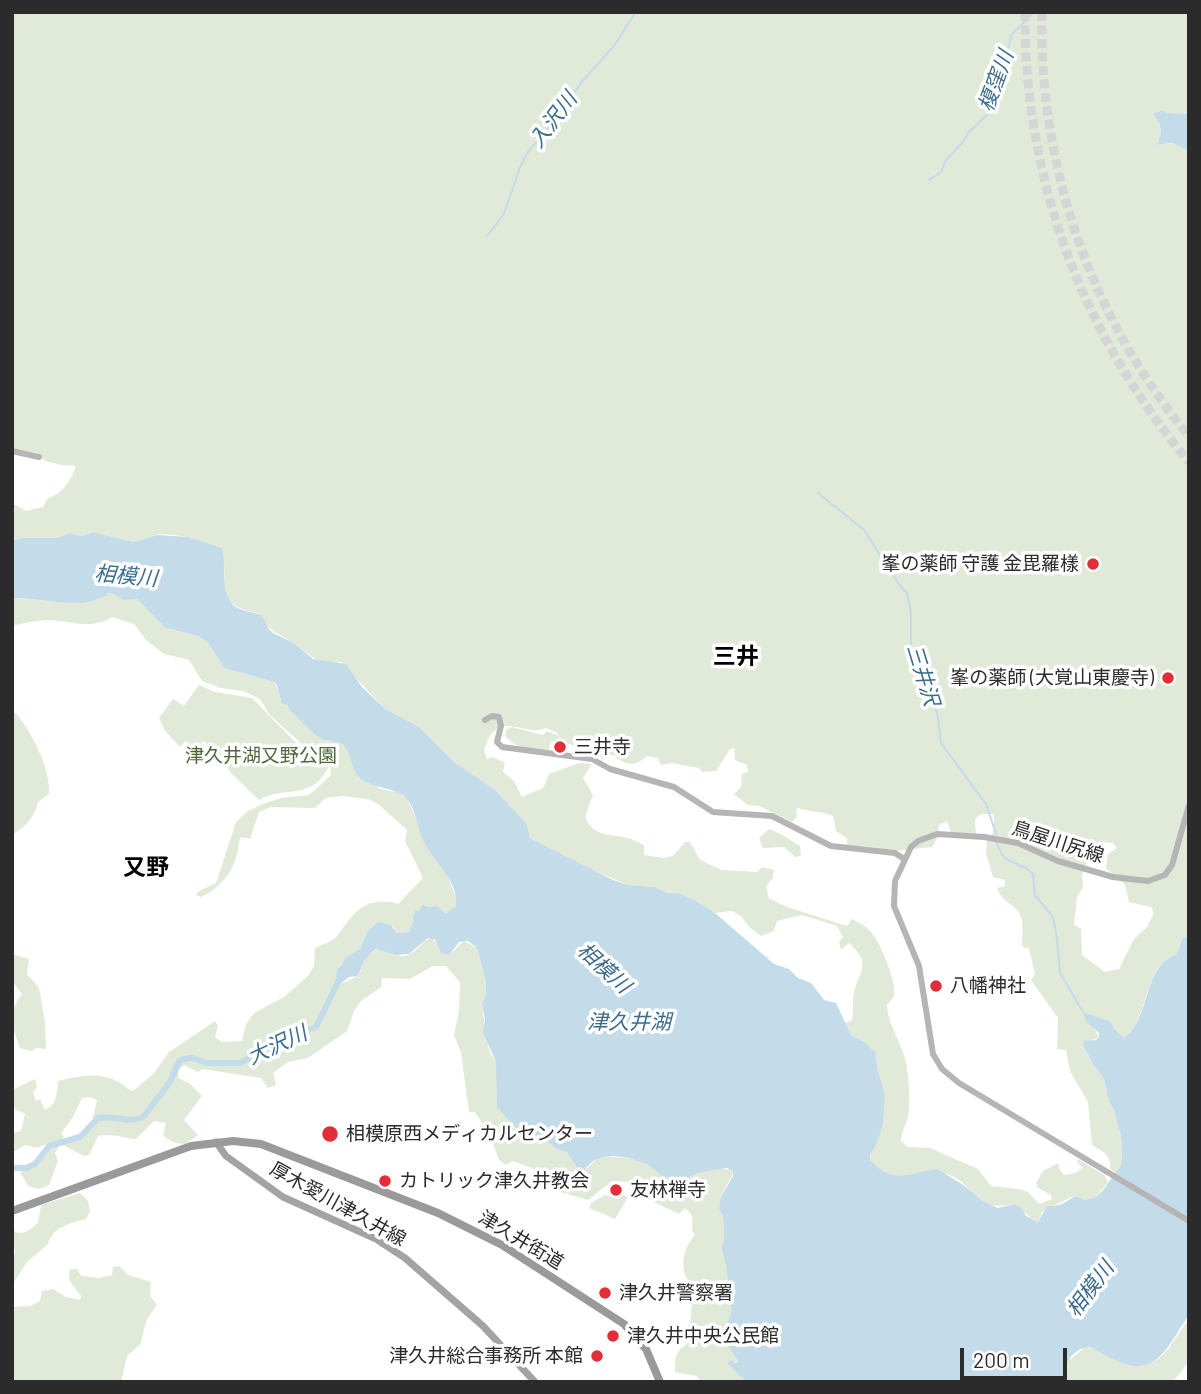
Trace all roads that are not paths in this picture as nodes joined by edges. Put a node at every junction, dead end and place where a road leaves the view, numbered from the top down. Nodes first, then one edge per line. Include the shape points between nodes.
1 (12, 451) edge
2 (39, 457) dead end
3 (485, 720) dead end
4 (1189, 805) edge
5 (904, 859) junction
6 (216, 1142) junction
7 (12, 1211) edge
8 (1189, 1221) edge
9 (535, 1382) edge
10 (660, 1382) edge

1 - 2 main road
3 - 5 main road via 499,717 497,742 502,747 592,759 610,769 674,787 713,812 772,816 831,846 895,853
4 - 5 main road, 鳥屋川尻線 via 1171,867 1165,875 1148,881 1112,877 1018,843 984,837 932,835 914,845
5 - 8 main road, 鳥屋川尻線 via 893,886 893,904 918,962 930,1044 939,1065 954,1080
6 - 7 highway, 津久井街道 via 191,1146
6 - 9 main road, 厚木愛川津久井線 via 226,1156 283,1196 399,1254 482,1326
6 - 10 highway, 津久井街道 via 265,1146 429,1209 488,1237 624,1324 648,1352

